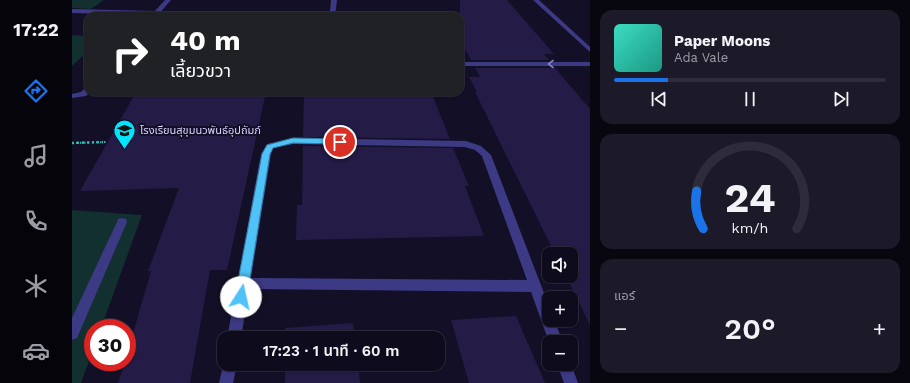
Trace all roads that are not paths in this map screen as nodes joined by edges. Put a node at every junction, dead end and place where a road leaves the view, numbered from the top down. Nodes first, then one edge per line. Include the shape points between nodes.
1 (168, 0) edge
2 (334, 0) edge
3 (536, 0) edge
4 (72, 10) edge
5 (106, 12) edge
6 (158, 12) edge
7 (332, 12) edge
8 (590, 50) edge
9 (464, 64) edge
10 (590, 64) edge
11 (84, 93) edge
12 (72, 96) edge
13 (122, 222) dead end
14 (244, 283) junction
15 (535, 286) junction
16 (235, 331) edge
17 (72, 333) edge
18 (553, 335) edge
19 (229, 371) edge
20 (567, 371) edge
21 (226, 383) edge
22 (571, 383) edge

1 - 6 street
2 - 7 street
3 - 8 street
4 - 5 street
10 -> 9 street
11 - 12 street
13 - 17 street
14 - 15 street
14 - 15 street via 266,154 270,146 293,141 466,144 478,148 486,155
14 - 16 street
15 - 18 street
19 - 21 street
20 - 22 street

